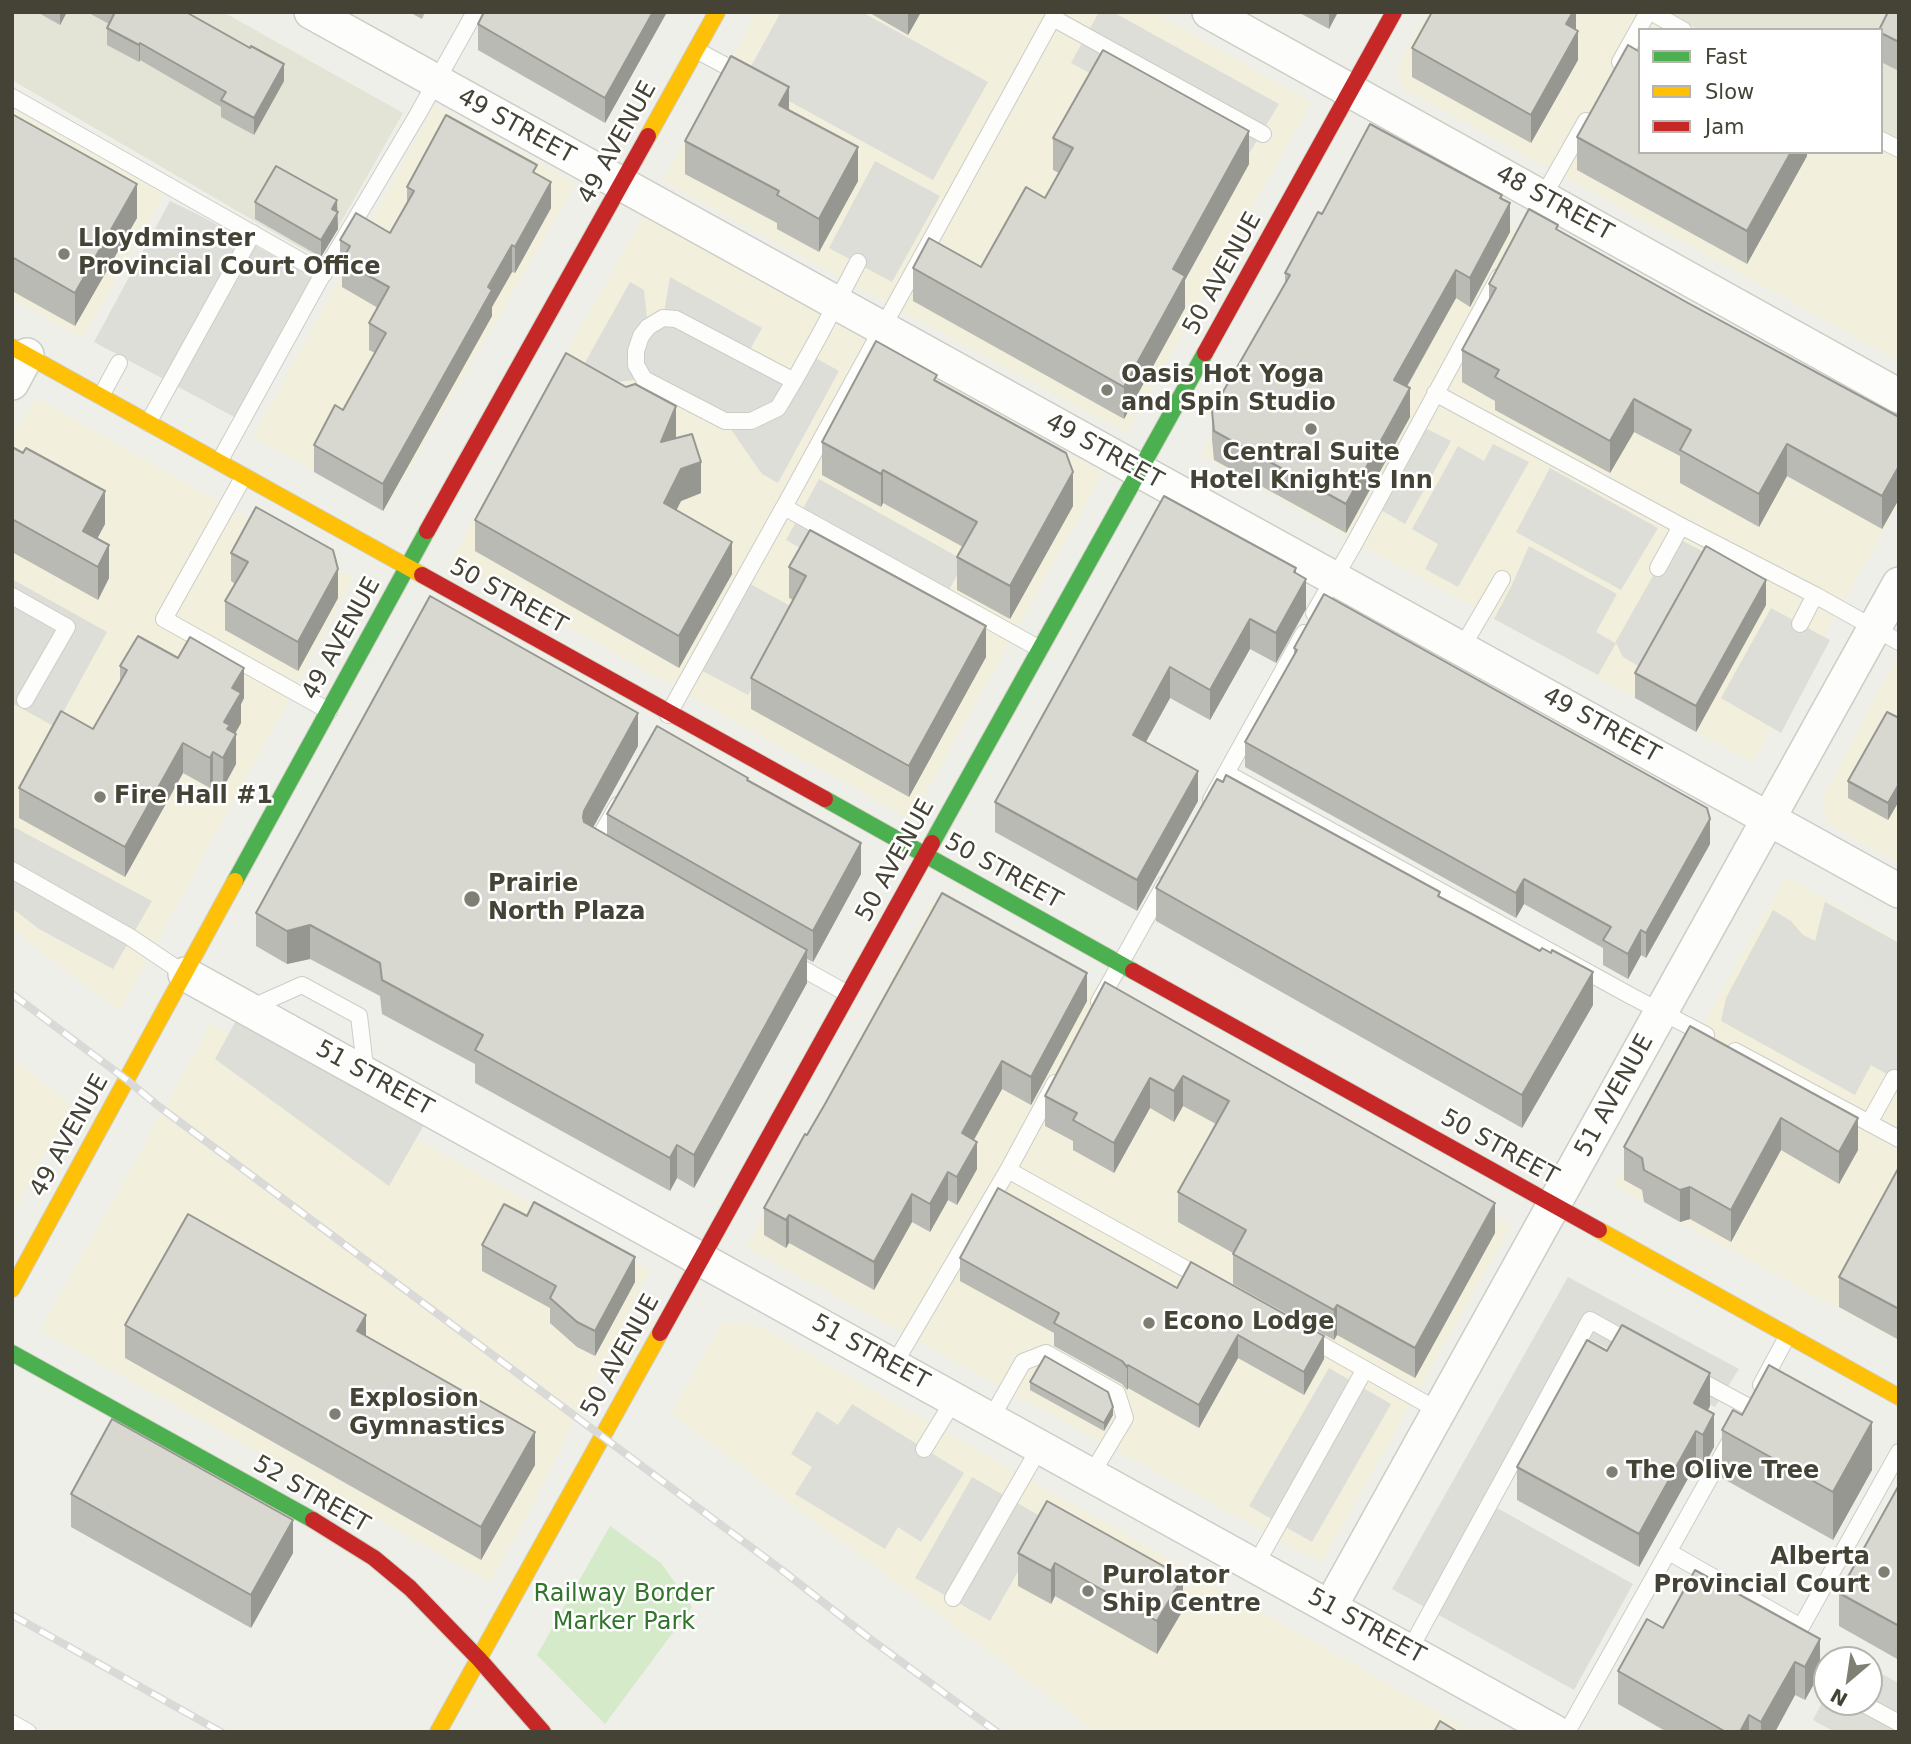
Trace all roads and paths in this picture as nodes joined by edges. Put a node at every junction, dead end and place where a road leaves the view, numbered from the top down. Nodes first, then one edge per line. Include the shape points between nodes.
1 (311, 12) edge
2 (475, 12) edge
3 (717, 12) edge
4 (1209, 12) edge
5 (1394, 12) edge
6 (1649, 12) edge
7 (1055, 15) edge
8 (1640, 28) edge
9 (1679, 28) edge
10 (1638, 31) edge
11 (696, 50) junction
12 (1614, 72) edge
13 (745, 77) edge
14 (436, 82) junction
15 (1350, 91) junction
16 (12, 97) edge
17 (1594, 108) edge
18 (1263, 134) dead end
19 (1883, 141) edge
20 (1899, 149) edge
21 (620, 185) junction
22 (1536, 209) junction
23 (253, 233) junction
24 (858, 262) dead end
25 (1504, 266) edge
26 (324, 274) junction
27 (835, 303) junction
28 (881, 329) junction
29 (17, 362) edge
30 (119, 363) dead end
31 (794, 381) junction
32 (1435, 393) junction
33 (100, 396) junction
34 (1899, 396) edge
35 (148, 423) junction
36 (219, 462) junction
37 (1140, 472) junction
38 (244, 476) junction
39 (784, 508) junction
40 (1681, 526) junction
41 (407, 567) junction
42 (1658, 568) dead end
43 (1334, 579) junction
44 (1502, 579) dead end
45 (1899, 584) edge
46 (1815, 595) junction
47 (12, 596) edge
48 (1800, 624) dead end
49 (1886, 635) edge
50 (1040, 649) junction
51 (1461, 649) junction
52 (25, 700) dead end
53 (329, 711) junction
54 (667, 719) junction
55 (1226, 773) junction
56 (625, 793) edge
57 (1201, 819) edge
58 (1769, 819) junction
59 (925, 855) junction
60 (605, 856) edge
61 (1175, 865) edge
62 (12, 870) edge
63 (1899, 891) edge
64 (781, 956) edge
65 (1120, 963) junction
66 (185, 974) junction
67 (848, 994) junction
68 (248, 1009) junction
69 (1661, 1013) junction
70 (1093, 1015) edge
71 (366, 1074) junction
72 (1060, 1074) edge
73 (1894, 1078) dead end
74 (1869, 1123) junction
75 (1899, 1139) edge
76 (1008, 1170) junction
77 (1554, 1205) junction
78 (701, 1259) junction
79 (12, 1289) edge
80 (1222, 1289) edge
81 (1294, 1329) edge
82 (1788, 1335) junction
83 (12, 1353) edge
84 (1651, 1354) edge
85 (893, 1366) junction
86 (1675, 1367) edge
87 (1365, 1369) junction
88 (1899, 1396) edge
89 (954, 1399) junction
90 (1749, 1407) junction
91 (1439, 1411) junction
92 (990, 1420) junction
93 (1040, 1447) junction
94 (924, 1448) dead end
95 (1899, 1452) edge
96 (1091, 1475) junction
97 (1669, 1552) junction
98 (1255, 1566) junction
99 (953, 1598) dead end
100 (1330, 1607) junction
101 (1409, 1651) junction
102 (479, 1659) junction
103 (1883, 1714) edge
104 (12, 1723) edge
105 (1899, 1723) edge
106 (28, 1732) edge
107 (439, 1732) edge
108 (543, 1732) edge
109 (1555, 1732) edge
110 (1567, 1732) edge

1 - 14 street, 49 STREET
2 - 14 lane
3 - 11 street, 49 AVENUE
4 - 15 street, 48 STREET
5 - 15 street, 50 AVENUE
6 - 8 lane
6 - 9 lane
7 - 18 lane
7 - 28 lane
10 - 12 lane
11 - 13 lane
11 - 21 street, 49 AVENUE
14 - 21 street, 49 STREET
14 - 26 lane
15 - 22 street, 48 STREET
15 - 37 street, 50 AVENUE
16 - 23 lane via 204,211
17 - 22 lane
19 - 20 lane
21 - 27 street, 49 STREET
21 - 41 street, 49 AVENUE
22 - 34 street, 48 STREET
23 - 26 lane
23 - 35 lane
24 - 27 lane
25 - 32 lane
26 - 36 lane
27 - 28 street, 49 STREET
27 - 31 lane
28 - 37 street, 49 STREET
28 - 39 lane
29 - 33 street, 50 STREET
30 - 33 lane
31 - 31 lane via 778,408 751,421 725,421 644,379 636,365 636,351 648,327 663,318 676,319
32 - 40 lane via 1497,437
32 - 43 lane
33 - 35 street, 50 STREET
35 - 36 street, 50 STREET
36 - 38 street, 50 STREET
37 - 43 street, 49 STREET
37 - 50 street, 50 AVENUE
38 - 41 street, 50 STREET
38 - 53 lane via 164,619
39 - 50 lane
39 - 54 lane
40 - 42 lane
40 - 46 lane
41 - 53 street, 49 AVENUE
41 - 54 street, 50 STREET
43 - 51 street, 49 STREET
43 - 55 lane
44 - 51 lane
45 - 49 street, 51 AVENUE
46 - 48 lane
46 - 49 lane
47 - 52 lane via 66,626
49 - 58 street, 51 AVENUE
50 - 59 street, 50 AVENUE
51 - 58 street, 49 STREET
53 - 66 street, 49 AVENUE
54 - 59 street, 50 STREET
55 - 57 lane
55 - 69 lane
56 - 60 lane via 593,849
58 - 63 street, 49 STREET
58 - 69 street, 51 AVENUE
59 - 65 street, 50 STREET
59 - 67 street, 50 AVENUE
61 - 65 lane
62 - 66 lane
64 - 67 lane
65 - 70 lane
65 - 77 street, 50 STREET
66 - 68 street, 51 STREET
66 - 79 street, 49 AVENUE
67 - 78 street, 50 AVENUE
68 - 71 street, 51 STREET
68 - 71 lane via 302,985 359,1016
69 - 74 lane
69 - 77 street, 51 AVENUE
71 - 78 street, 51 STREET
72 - 76 lane
73 - 74 lane
74 - 75 lane
76 - 80 lane
76 - 85 lane
77 - 82 street, 50 STREET
77 - 91 street, 51 AVENUE
78 - 85 street, 51 STREET
78 - 102 street, 50 AVENUE
81 - 87 lane
82 - 88 street, 50 STREET
82 - 90 lane
83 - 102 street, 52 STREET via 344,1538 410,1588
84 - 101 lane via 1590,1320
85 - 89 street, 51 STREET
86 - 90 lane
87 - 91 lane
87 - 98 lane
89 - 92 street, 51 STREET
89 - 94 lane
90 - 97 lane
91 - 100 street, 51 AVENUE
92 - 93 street, 51 STREET
92 - 96 lane via 1023,1362 1046,1353 1117,1393 1125,1418
93 - 96 street, 51 STREET
93 - 99 lane
95 - 97 lane via 1801,1627
96 - 98 street, 51 STREET
97 - 110 lane
98 - 100 street, 51 STREET
100 - 101 street, 51 STREET
101 - 109 street, 51 STREET
102 - 107 street, 50 AVENUE
102 - 108 street, 52 STREET
103 - 105 lane
104 - 106 lane

